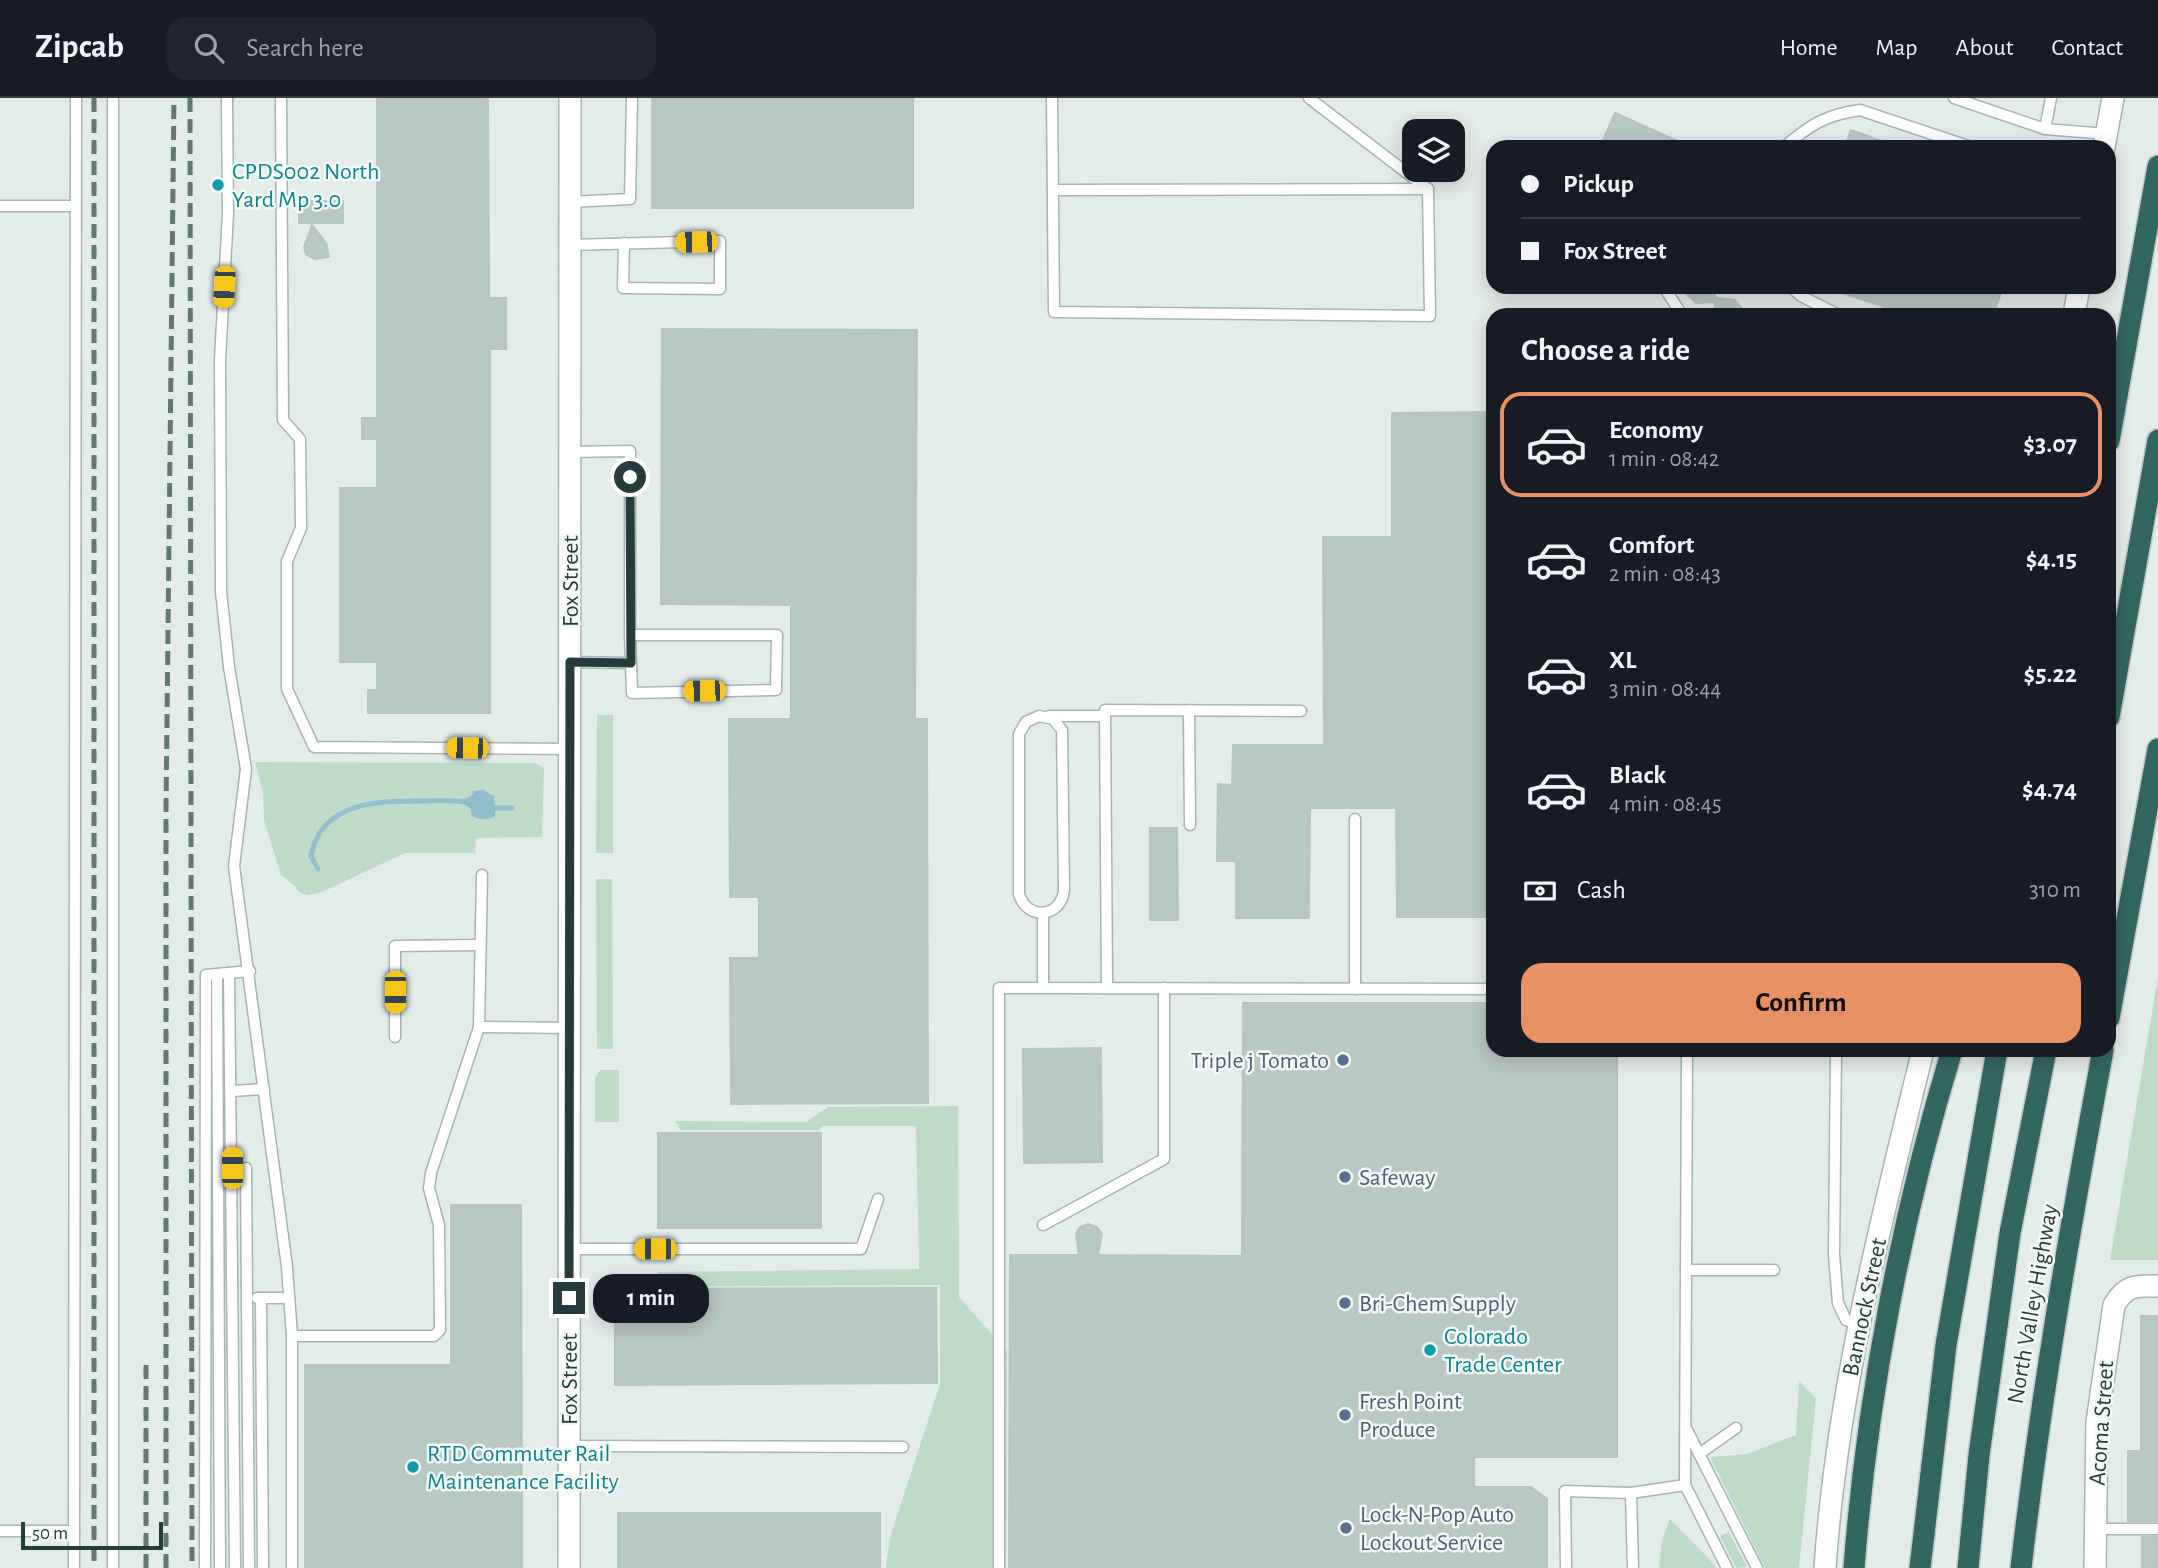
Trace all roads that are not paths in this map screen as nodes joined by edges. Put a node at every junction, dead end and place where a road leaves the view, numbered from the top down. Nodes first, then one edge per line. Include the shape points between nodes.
1 (76, 98) edge
2 (113, 98) edge
3 (227, 98) edge
4 (281, 98) edge
5 (570, 98) edge
6 (632, 98) edge
7 (1052, 98) edge
8 (1309, 98) edge
9 (1954, 98) edge
10 (2051, 98) edge
11 (2113, 98) edge
12 (2045, 129) junction
13 (1793, 140) edge
14 (1950, 140) edge
15 (2100, 140) edge
16 (2105, 140) edge
17 (2158, 166) edge
18 (1428, 189) junction
19 (1053, 190) junction
20 (570, 202) junction
21 (0, 206) edge
22 (75, 206) junction
23 (624, 243) junction
24 (570, 245) junction
25 (1799, 294) edge
26 (1825, 308) edge
27 (2116, 402) edge
28 (2158, 440) edge
29 (570, 452) junction
30 (630, 635) junction
31 (570, 662) junction
32 (631, 663) junction
33 (2116, 677) edge
34 (1189, 710) junction
35 (1301, 711) dead end
36 (1039, 716) junction
37 (1105, 716) junction
38 (570, 749) junction
39 (2158, 749) edge
40 (1355, 819) dead end
41 (1190, 825) dead end
42 (482, 875) dead end
43 (1043, 913) junction
44 (481, 945) junction
45 (250, 971) junction
46 (223, 974) junction
47 (2116, 980) edge
48 (1043, 988) junction
49 (1107, 988) junction
50 (1164, 988) junction
51 (1355, 989) junction
52 (1486, 989) edge
53 (479, 1027) junction
54 (569, 1028) junction
55 (395, 1037) dead end
56 (1687, 1057) edge
57 (1836, 1057) edge
58 (1921, 1057) edge
59 (1950, 1057) edge
60 (1996, 1057) edge
61 (2045, 1057) edge
62 (2102, 1057) edge
63 (264, 1089) junction
64 (232, 1091) junction
65 (246, 1168) dead end
66 (878, 1199) dead end
67 (1042, 1224) dead end
68 (569, 1248) junction
69 (1686, 1270) junction
70 (1774, 1270) dead end
71 (2158, 1286) edge
72 (205, 1298) junction
73 (219, 1298) junction
74 (233, 1298) junction
75 (247, 1298) junction
76 (261, 1298) junction
77 (289, 1298) junction
78 (1859, 1324) junction
79 (292, 1336) junction
80 (1685, 1427) junction
81 (1736, 1429) dead end
82 (569, 1447) junction
83 (904, 1447) dead end
84 (1699, 1454) junction
85 (1685, 1485) junction
86 (1631, 1493) junction
87 (2096, 1529) junction
88 (2158, 1529) edge
89 (0, 1531) edge
90 (74, 1531) junction
91 (74, 1568) edge
92 (113, 1568) edge
93 (205, 1568) edge
94 (220, 1568) edge
95 (235, 1568) edge
96 (249, 1568) edge
97 (263, 1568) edge
98 (292, 1568) edge
99 (569, 1568) edge
100 (999, 1568) edge
101 (1566, 1568) edge
102 (1633, 1568) edge
103 (1727, 1568) edge
104 (1757, 1568) edge
105 (1825, 1568) edge
106 (1854, 1568) edge
107 (1920, 1568) edge
108 (1968, 1568) edge
109 (2021, 1568) edge
110 (2095, 1568) edge

1 - 22 lane
2 - 92 lane
3 - 45 lane via 228,213 220,360 221,591 246,769 234,866
4 - 38 lane via 284,420 300,439 301,528 287,561 287,690 314,747
5 - 20 street, Fox Street
6 - 20 lane via 631,199
7 - 19 lane
8 - 18 lane
9 - 12 lane
10 - 12 lane
11 - 16 street
12 - 15 lane
13 - 14 lane via 1812,124 1860,110
17 - 27 highway
18 - 19 lane
18 - 19 lane via 1430,316 1055,312
20 - 24 street, Fox Street
21 - 22 lane
22 - 90 lane
23 - 23 lane via 720,241 720,289 623,288
23 - 24 lane
24 - 29 street, Fox Street
25 - 26 lane
28 - 33 highway
29 - 30 lane via 631,451
29 - 31 street, Fox Street
30 - 32 lane
30 - 32 lane via 777,635 776,690 632,693
31 - 32 lane
31 - 38 street, Fox Street
34 - 35 lane
34 - 37 lane via 1105,710
34 - 41 lane
36 - 37 lane
36 - 43 lane via 1026,722 1019,734 1019,894 1026,907
36 - 43 lane via 1053,719 1062,730 1064,890 1060,904
37 - 49 lane
38 - 54 street, Fox Street
39 - 47 highway
40 - 51 lane
42 - 44 lane
43 - 48 lane
44 - 53 lane
44 - 55 lane via 394,946
45 - 46 lane
45 - 63 lane
46 - 64 lane
46 - 72 lane via 206,975
46 - 73 lane
48 - 49 lane
48 - 100 lane via 999,988
49 - 50 lane
50 - 51 lane
50 - 67 lane via 1164,1159
51 - 52 lane
53 - 54 lane
53 - 79 lane via 429,1188 439,1226 440,1330 434,1336
54 - 68 street, Fox Street
56 - 69 lane
57 - 78 lane via 1834,1255 1838,1303 1846,1320
58 - 78 street, Bannock Street
59 - 106 highway via 1909,1216 1887,1326
60 - 107 highway via 1946,1345
61 - 108 highway via 2010,1233
62 - 109 highway, North Valley Highway via 2052,1332
63 - 64 lane
63 - 77 lane
64 - 74 lane
65 - 75 lane
66 - 68 lane via 861,1249
68 - 82 street, Fox Street
69 - 70 lane
69 - 80 lane
71 - 87 street, Acoma Street via 2133,1286 2114,1305 2097,1422
72 - 73 lane
72 - 93 lane
73 - 74 lane
73 - 94 lane
74 - 75 lane
74 - 95 lane
75 - 76 lane
75 - 96 lane
76 - 77 lane
76 - 97 lane
77 - 79 lane
78 - 105 street, Bannock Street via 1835,1465
79 - 98 lane
80 - 84 lane
80 - 85 lane
81 - 84 lane
82 - 83 lane
82 - 99 street, Fox Street
84 - 104 lane
85 - 86 lane
85 - 103 lane
86 - 101 lane via 1565,1491
86 - 102 lane
87 - 88 lane
87 - 110 street, Acoma Street
89 - 90 lane
90 - 91 lane

